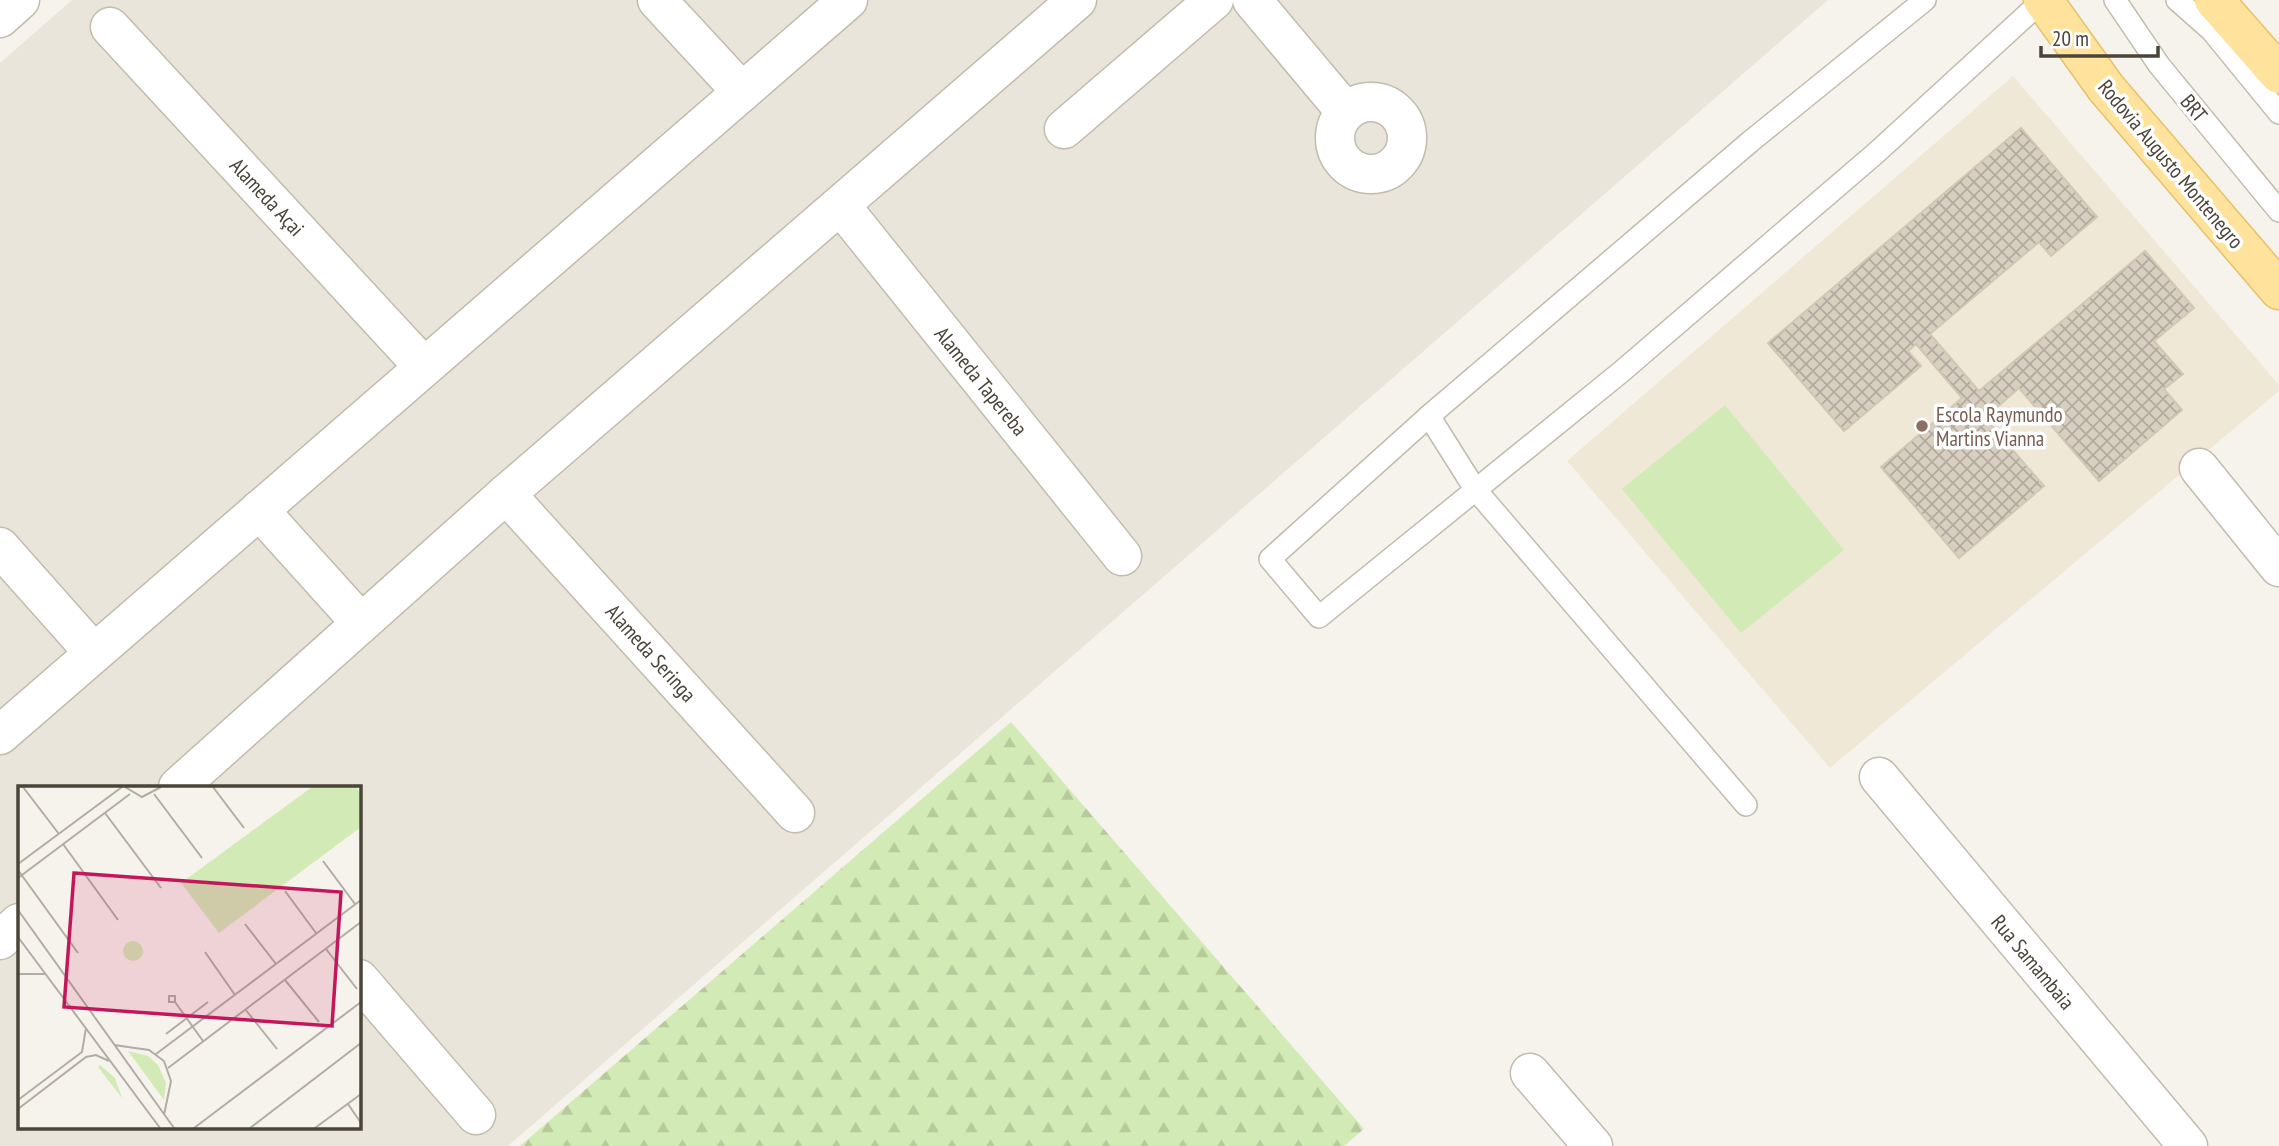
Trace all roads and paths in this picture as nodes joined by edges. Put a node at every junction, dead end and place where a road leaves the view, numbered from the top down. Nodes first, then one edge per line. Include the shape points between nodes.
1 (20, 0) edge
2 (657, 0) edge
3 (848, 0) edge
4 (1077, 0) edge
5 (1214, 0) edge
6 (1252, 0) edge
7 (1925, 0) edge
8 (2043, 0) edge
9 (2115, 0) edge
10 (2177, 0) edge
11 (2214, 0) edge
12 (0, 18) edge
13 (110, 27) dead end
14 (2279, 74) edge
15 (742, 92) junction
16 (1345, 111) dead end
17 (2279, 113) edge
18 (1064, 129) dead end
19 (841, 206) junction
20 (2279, 211) edge
21 (2279, 290) edge
22 (424, 367) junction
23 (1429, 415) junction
24 (2199, 468) dead end
25 (1475, 489) junction
26 (506, 494) junction
27 (259, 510) junction
28 (0, 547) edge
29 (1122, 556) dead end
30 (2279, 567) edge
31 (361, 623) junction
32 (94, 653) junction
33 (0, 735) edge
34 (1879, 777) dead end
35 (186, 785) edge
36 (1746, 805) dead end
37 (795, 813) dead end
38 (18, 924) edge
39 (0, 940) edge
40 (360, 980) edge
41 (1530, 1073) dead end
42 (476, 1115) dead end
43 (1593, 1146) edge
44 (2188, 1146) edge

1 - 12 street
2 - 15 street
3 - 15 street
4 - 19 street
5 - 18 street
6 - 16 street
7 - 23 lane via 1751,141
8 - 21 main road, Rodovia Augusto Montenegro via 2106,88
8 - 25 lane via 1909,124 1622,372
9 - 20 lane, BRT via 2159,65
10 - 17 lane via 2212,32
11 - 14 main road
13 - 22 street, Alameda Açai
15 - 22 street
19 - 26 street
19 - 29 street, Alameda Tapereba
22 - 27 street
23 - 25 lane
23 - 25 lane via 1270,559 1319,617
24 - 30 street
25 - 36 lane
26 - 31 street
26 - 37 street, Alameda Seringa
27 - 31 street
27 - 32 street
28 - 32 street
31 - 35 street
32 - 33 street
34 - 44 street, Rua Samambaia
38 - 39 street
40 - 42 street
41 - 43 street

